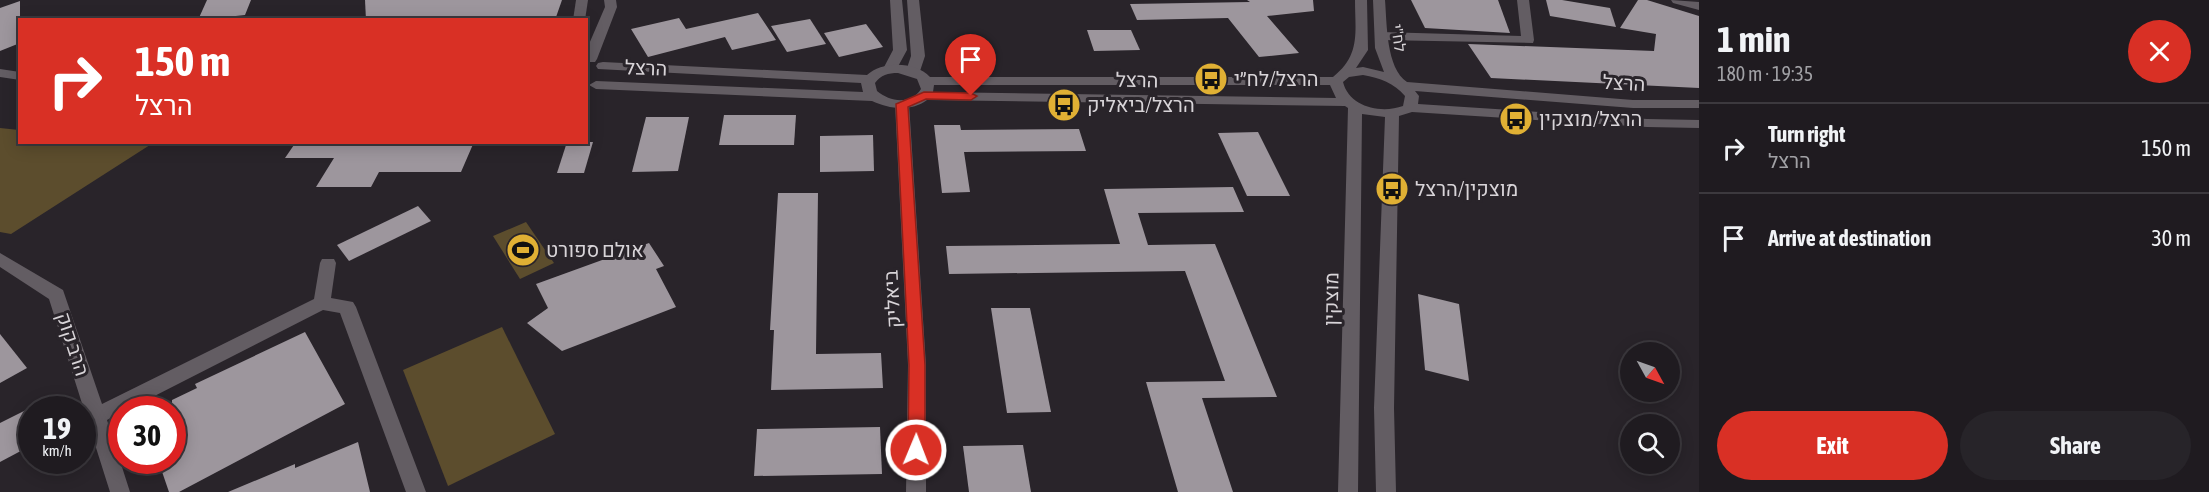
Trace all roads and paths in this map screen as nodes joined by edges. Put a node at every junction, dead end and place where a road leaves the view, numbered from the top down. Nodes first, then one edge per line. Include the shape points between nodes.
1 (582, 0) edge
2 (610, 0) edge
3 (896, 0) edge
4 (913, 0) edge
5 (1361, 0) edge
6 (1379, 0) edge
7 (1523, 0) edge
8 (1677, 0) edge
9 (1699, 6) edge
10 (579, 18) edge
11 (1381, 36) junction
12 (588, 59) edge
13 (603, 66) junction
14 (890, 69) junction
15 (913, 71) junction
16 (1341, 78) junction
17 (870, 79) junction
18 (926, 81) junction
19 (1399, 82) junction
20 (591, 88) edge
21 (924, 96) junction
22 (874, 97) junction
23 (902, 104) junction
24 (1352, 104) junction
25 (1699, 104) edge
26 (1410, 108) junction
27 (1392, 113) junction
28 (1699, 124) edge
29 (0, 259) edge
30 (328, 262) dead end
31 (322, 303) junction
32 (90, 396) edge
33 (96, 416) joint
34 (120, 492) edge
35 (416, 492) edge
36 (916, 492) edge
37 (1348, 492) edge
38 (1386, 492) edge

1 - 10 street
2 - 12 street via 611,7
3 - 14 street via 900,50
4 - 15 street via 918,56
5 - 16 street, לח"י via 1361,50
6 - 11 street, לח"י
7 - 11 street via 1528,40
8 - 9 street
11 - 19 street, לח"י via 1387,64
12 - 13 street
13 - 17 street, הרצל
13 - 20 street via 604,75
14 - 15 street
14 - 17 street
15 - 18 street
16 - 18 street, הרצל
16 - 19 street, הרצל via 1363,71
16 - 24 street via 1336,88
17 - 22 street via 868,88
18 - 21 street
19 - 25 street, הרצל via 1633,104
19 - 26 street, לח"י via 1412,96
20 - 22 street, הרצל
21 - 23 street
21 - 24 street, הרצל
22 - 23 street
23 - 36 street, ביאליק via 917,365
24 - 27 street, הרצל
24 - 37 street, מוצקין
26 - 27 street, הרצל
26 - 28 street, הרצל
27 - 38 street via 1384,408
29 - 32 street, הרב קוק via 57,295
30 - 31 street
31 - 33 street
31 - 35 street via 346,307
33 - 34 street, הרב קוק

